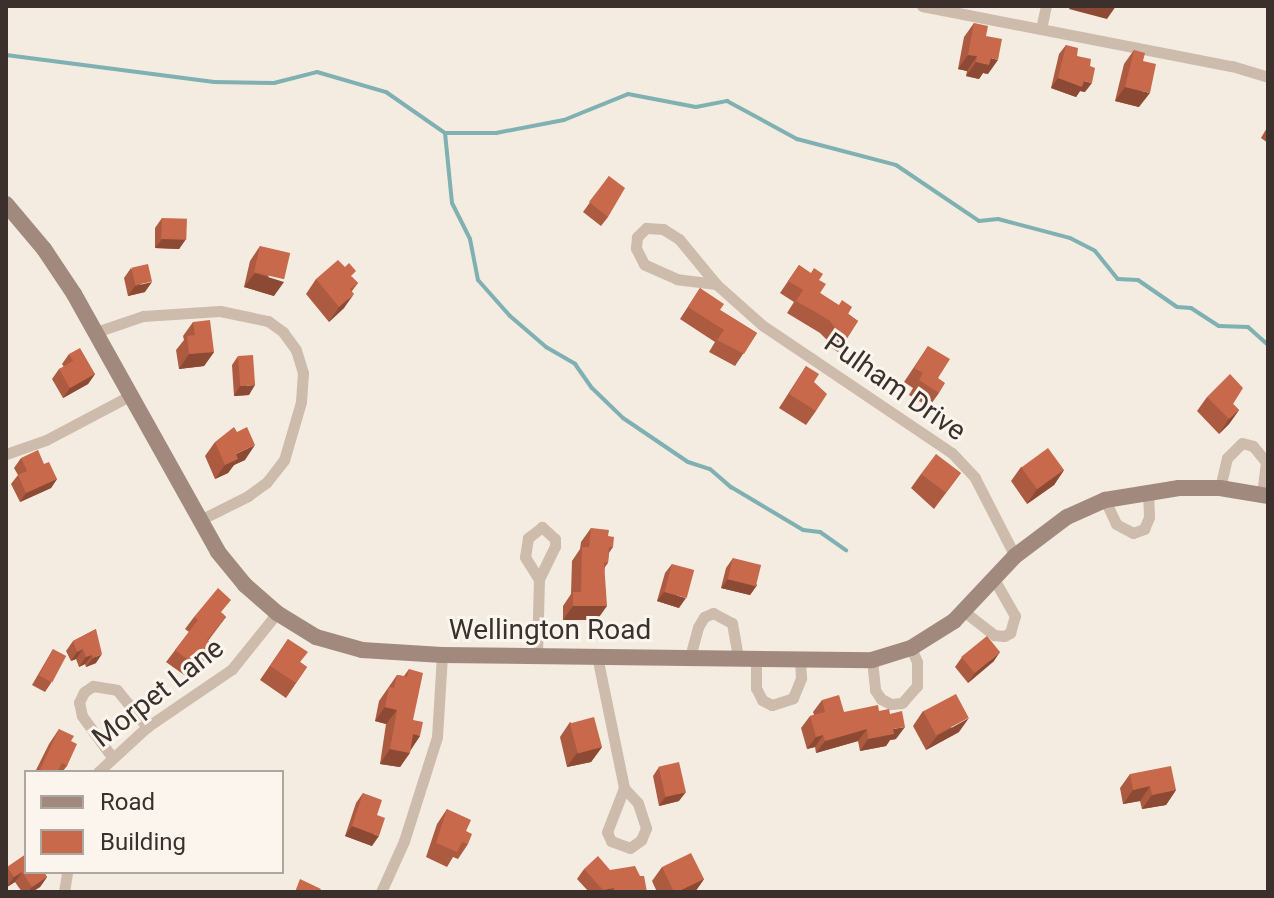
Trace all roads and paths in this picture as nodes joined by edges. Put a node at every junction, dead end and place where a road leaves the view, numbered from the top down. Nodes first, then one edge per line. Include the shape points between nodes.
1 (922, 6) edge
2 (1046, 6) edge
3 (1041, 29) junction
4 (1268, 77) edge
5 (6, 204) edge
6 (716, 284) junction
7 (96, 332) junction
8 (129, 396) junction
9 (6, 454) edge
10 (1220, 488) junction
11 (1148, 493) junction
12 (1265, 496) edge
13 (1105, 500) junction
14 (200, 520) junction
15 (1015, 556) junction
16 (539, 579) dead end
17 (995, 581) junction
18 (277, 613) junction
19 (966, 613) junction
20 (911, 648) junction
21 (537, 654) junction
22 (442, 655) junction
23 (597, 656) junction
24 (690, 657) junction
25 (738, 658) junction
26 (756, 660) junction
27 (872, 660) junction
28 (800, 661) junction
29 (147, 727) junction
30 (112, 757) junction
31 (100, 770) edge
32 (624, 788) junction
33 (381, 892) edge

1 - 3 street
2 - 3 street
3 - 4 street
5 - 7 street, Wellington Road via 44,249
6 - 6 street, Pulham Drive via 679,239 663,229 646,228 637,237 636,248 652,269 677,279
6 - 15 street, Pulham Drive via 762,325 952,453 975,478
7 - 8 street, Wellington Road
7 - 14 street via 143,316 220,311 268,321 296,350 303,373 301,402 284,460 248,496
8 - 9 street via 46,440
8 - 14 street, Wellington Road
10 - 11 street, Wellington Road
10 - 12 street, Wellington Road
10 - 12 street via 1227,458 1242,443 1253,446 1266,462
11 - 13 street, Wellington Road
11 - 13 street via 1144,529 1133,533 1116,524
13 - 15 street, Wellington Road via 1067,517
14 - 18 street, Wellington Road via 227,563
15 - 17 street, Wellington Road
16 - 21 street
17 - 19 street, Wellington Road
17 - 19 street via 1015,616 1010,633 994,635
18 - 22 street, Wellington Road via 316,637 362,650
18 - 29 street, Morpet Lane via 232,669
19 - 20 street, Wellington Road
20 - 27 street, Wellington Road
20 - 27 street via 917,686 902,703 881,699
21 - 22 street, Wellington Road
21 - 23 street, Wellington Road
22 - 33 street via 437,737 404,841
23 - 24 street, Wellington Road
23 - 32 street
24 - 25 street, Wellington Road
24 - 25 street via 698,627 713,613 732,623
25 - 26 street, Wellington Road
26 - 28 street, Wellington Road
26 - 28 street via 756,688 772,705 793,698 801,678
27 - 28 street, Wellington Road
29 - 30 street, Morpet Lane
29 - 30 street via 117,690 93,686 84,692 79,702 82,716
30 - 31 street, Morpet Lane
32 - 32 street via 607,832 611,841 630,848 646,828 638,803

